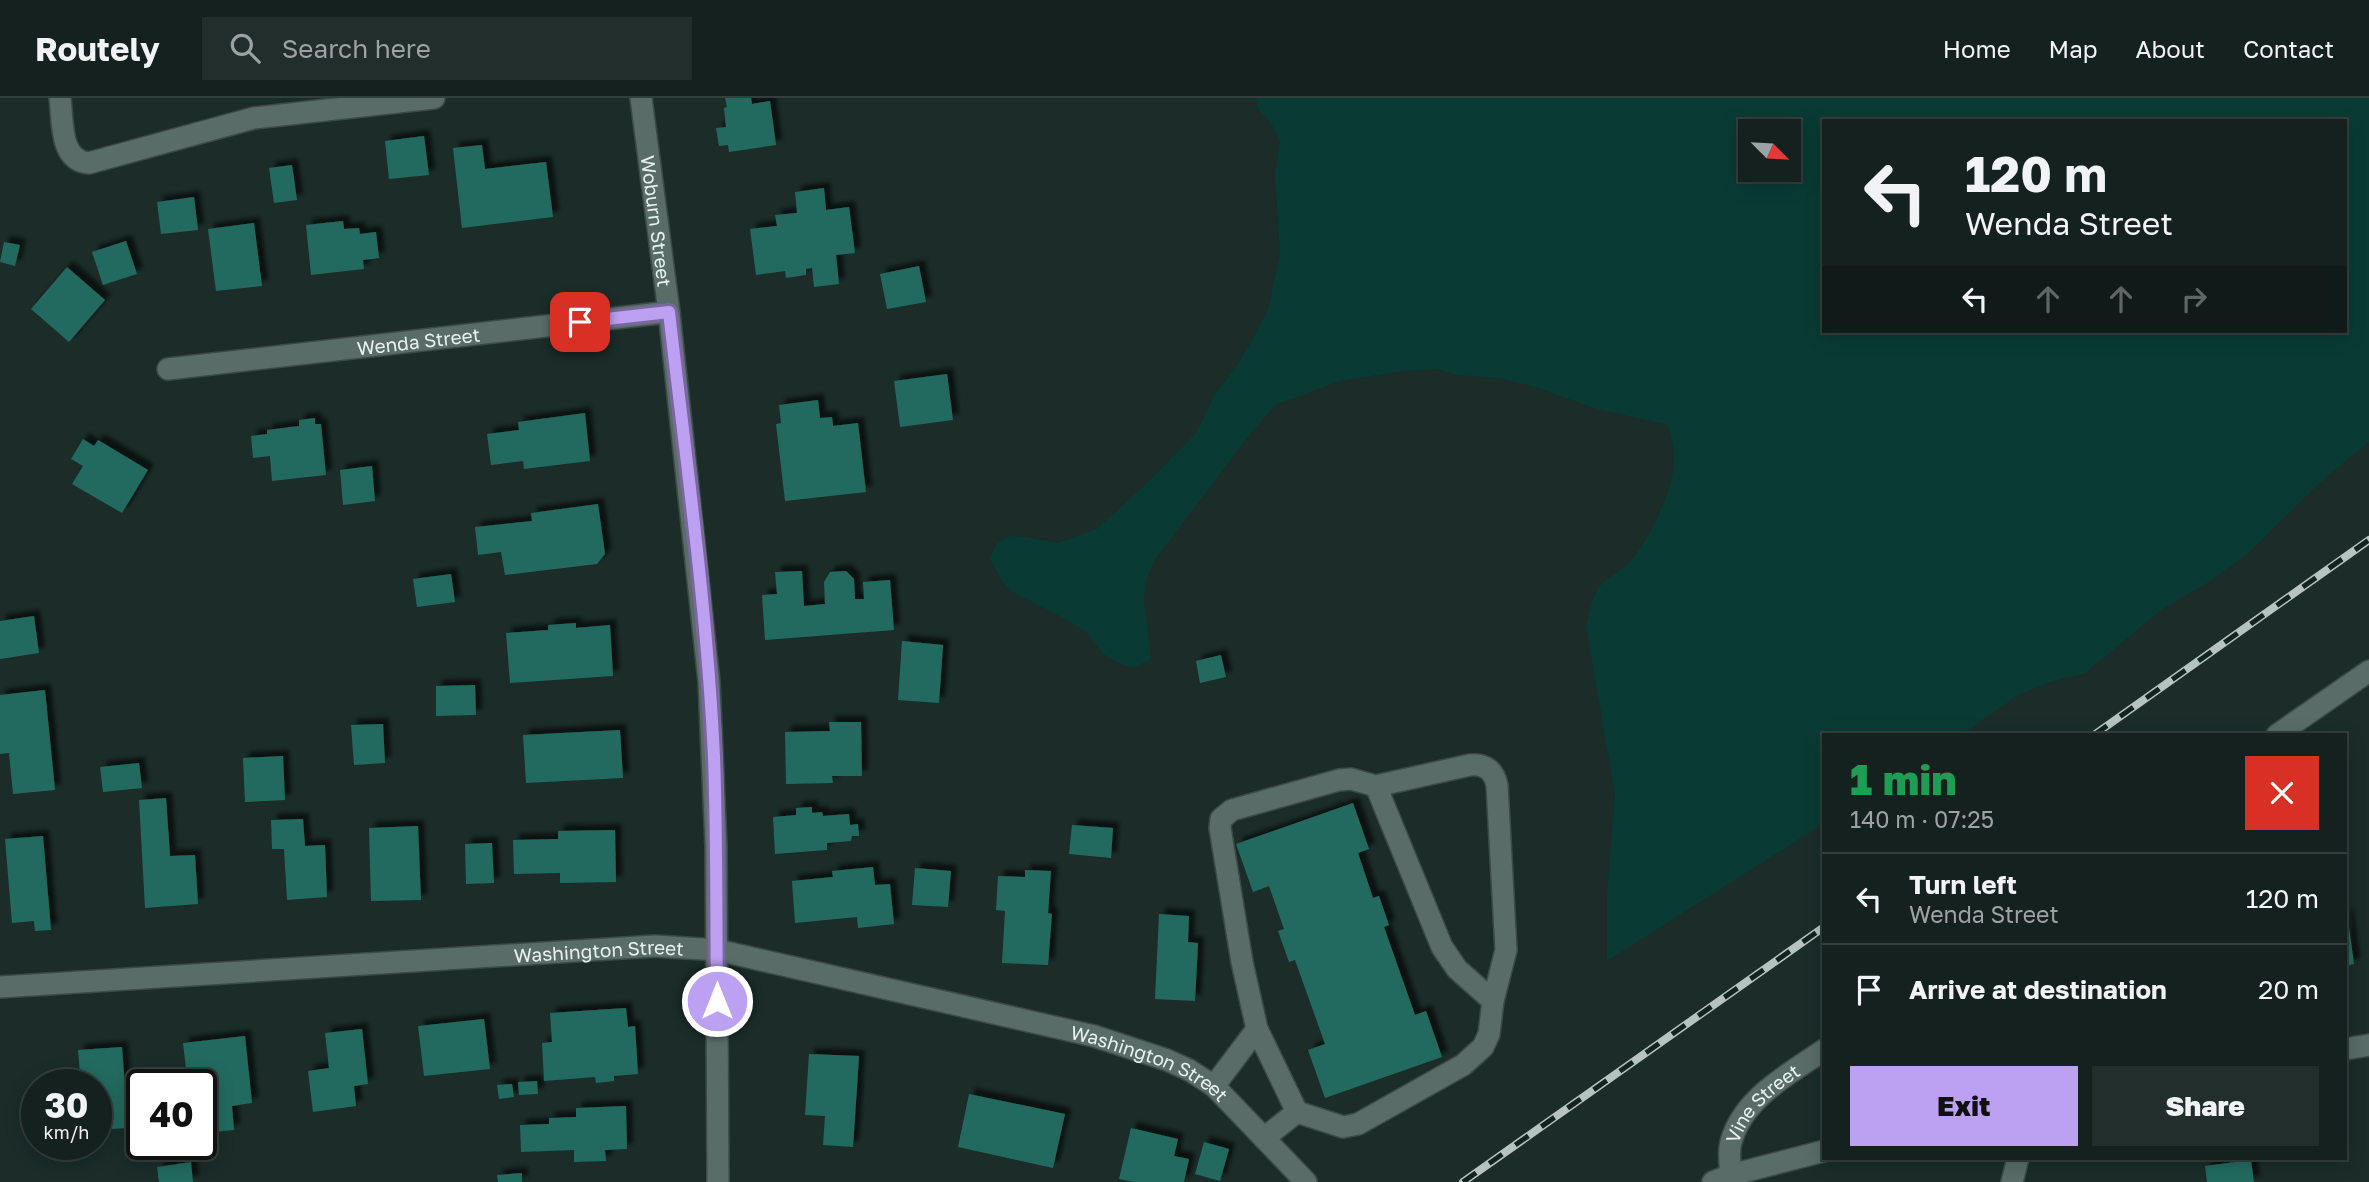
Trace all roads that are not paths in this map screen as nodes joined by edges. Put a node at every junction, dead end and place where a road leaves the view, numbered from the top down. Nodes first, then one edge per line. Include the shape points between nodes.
1 (60, 98) edge
2 (434, 98) edge
3 (641, 98) edge
4 (669, 312) junction
5 (168, 369) dead end
6 (2369, 671) edge
7 (2280, 733) edge
8 (1376, 786) junction
9 (717, 950) junction
10 (0, 987) edge
11 (1493, 1001) junction
12 (1257, 1028) junction
13 (2369, 1045) edge
14 (2347, 1049) edge
15 (1822, 1051) edge
16 (1214, 1086) junction
17 (1297, 1112) junction
18 (1264, 1138) junction
19 (1822, 1152) edge
20 (2018, 1160) edge
21 (1722, 1179) edge
22 (718, 1182) edge
23 (1306, 1182) edge
24 (2012, 1182) edge

1 - 2 street via 67,149 75,160 89,163 254,118
3 - 4 street, Woburn Street
4 - 5 street, Wenda Street
4 - 9 street, Woburn Street via 709,682
6 - 7 street
8 - 11 street via 1442,947 1457,969
8 - 11 street via 1475,764 1494,776 1506,950
8 - 12 street via 1339,779 1232,810 1221,819 1242,962
9 - 10 street, Washington Street via 655,946
9 - 16 street, Washington Street via 1094,1036 1167,1060
9 - 22 street, Woburn Street
11 - 17 street via 1483,1047 1463,1065 1351,1127
12 - 16 street
12 - 17 street
13 - 14 street
15 - 21 street, Vine Street via 1747,1110 1730,1144
16 - 18 street, Washington Street
17 - 18 street
18 - 23 street, Washington Street
19 - 21 street
20 - 24 street

